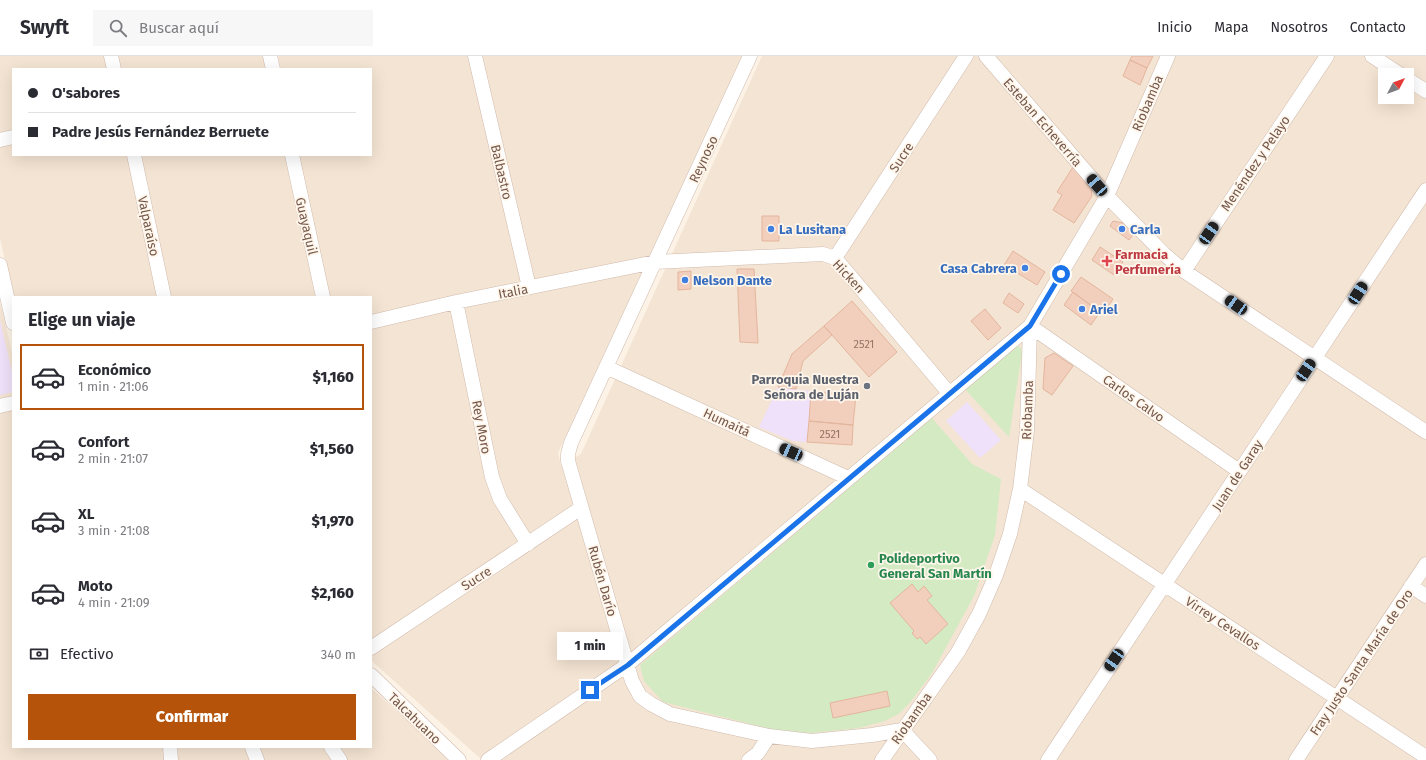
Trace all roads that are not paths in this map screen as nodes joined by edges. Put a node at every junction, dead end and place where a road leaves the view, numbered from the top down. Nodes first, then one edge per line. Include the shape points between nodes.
1 (112, 56) edge
2 (270, 56) edge
3 (475, 56) edge
4 (750, 56) edge
5 (966, 56) edge
6 (986, 56) edge
7 (1168, 56) edge
8 (1327, 56) edge
9 (1372, 56) edge
10 (114, 68) edge
11 (273, 68) edge
12 (1390, 68) edge
13 (1414, 83) edge
14 (1426, 91) edge
15 (12, 137) edge
16 (0, 140) edge
17 (134, 156) edge
18 (292, 156) edge
19 (1426, 190) edge
20 (1107, 196) junction
21 (836, 258) junction
22 (655, 262) junction
23 (0, 265) edge
24 (1184, 271) junction
25 (529, 287) junction
26 (164, 296) edge
27 (323, 296) edge
28 (456, 302) junction
29 (12, 319) edge
30 (372, 322) edge
31 (1030, 326) junction
32 (1315, 358) junction
33 (606, 367) junction
34 (949, 393) junction
35 (12, 403) edge
36 (0, 406) edge
37 (1426, 432) edge
38 (1239, 471) junction
39 (848, 478) junction
40 (1020, 489) junction
41 (581, 508) junction
42 (528, 544) junction
43 (1426, 564) edge
44 (1164, 585) junction
45 (1411, 586) junction
46 (1426, 596) edge
47 (372, 647) edge
48 (628, 665) junction
49 (372, 676) edge
50 (1337, 697) junction
51 (902, 730) junction
52 (769, 736) junction
53 (170, 748) edge
54 (252, 748) edge
55 (332, 748) edge
56 (1426, 757) edge
57 (171, 760) edge
58 (257, 760) edge
59 (340, 760) edge
60 (459, 760) edge
61 (488, 760) edge
62 (750, 760) edge
63 (882, 760) edge
64 (930, 760) edge
65 (1048, 760) edge
66 (1296, 760) edge

1 - 10 street
2 - 11 street
3 - 25 street, Balbastro
4 - 22 street, Reynoso
5 - 21 street, Sucre
6 - 20 street, Esteban Echeverría
7 - 20 street, Riobamba
8 - 24 street, Menéndez y Pelayo
9 - 12 street
13 - 14 street
15 - 16 street
17 - 26 street, Valparaíso
18 - 27 street, Guayaquil
19 - 32 street, Juan de Garay
20 - 24 street, Esteban Echeverría
20 - 31 street, Riobamba
21 - 22 street, Hicken via 823,254
21 - 34 street, Hicken
22 - 25 street, Italia
22 - 33 street, Rubén Darío
23 - 29 street
24 - 32 street, Esteban Echeverría
25 - 28 street, Italia
28 - 30 street, Italia
28 - 42 street, Rey Moro via 492,477 500,499
31 - 34 street
31 - 38 street, Carlos Calvo
31 - 40 street, Riobamba via 1027,431
32 - 37 street, Esteban Echeverría
32 - 38 street, Juan de Garay
33 - 39 street, Humaitá
33 - 41 street, Rubén Darío via 568,454
34 - 39 street
35 - 36 street
38 - 44 street, Juan de Garay
39 - 48 street
40 - 44 street, Virrey Cevallos
40 - 51 street, Riobamba via 1010,534 979,614 958,652
41 - 42 street, Sucre
41 - 48 street, Rubén Darío
42 - 47 street, Sucre
43 - 45 street, Fray Justo Santa María de Oro
44 - 50 street, Virrey Cevallos
44 - 65 street, Juan de Garay
45 - 46 street
45 - 50 street, Fray Justo Santa María de Oro
48 - 52 street, Rubén Darío via 632,681 640,696 670,714
48 - 61 street
49 - 60 street, Talcahuano
50 - 56 street, Virrey Cevallos
50 - 66 street, Fray Justo Santa María de Oro
51 - 52 street, Rubén Darío via 812,741
51 - 63 street, Riobamba
51 - 64 street
52 - 62 street
53 - 57 street
54 - 58 street
55 - 59 street

